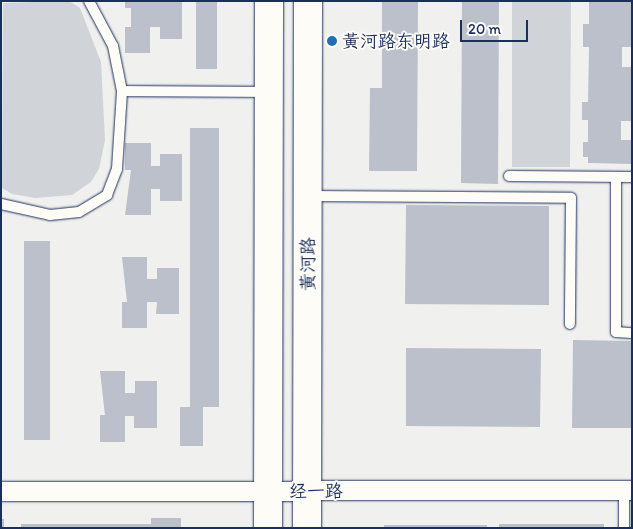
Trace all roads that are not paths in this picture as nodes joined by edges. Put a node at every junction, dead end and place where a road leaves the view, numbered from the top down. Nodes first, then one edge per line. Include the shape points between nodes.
1 (89, 1) edge
2 (269, 1) edge
3 (308, 1) edge
4 (122, 91) junction
5 (269, 92) junction
6 (509, 176) dead end
7 (616, 177) junction
8 (632, 177) edge
9 (308, 196) junction
10 (1, 204) edge
11 (570, 324) dead end
12 (632, 332) edge
13 (628, 490) edge
14 (1, 491) edge
15 (268, 491) junction
16 (307, 491) junction
17 (268, 528) edge
18 (307, 528) edge
19 (624, 528) edge

1 - 4 lane via 113,46
2 - 5 main road
3 - 9 main road, 黄河路
4 - 5 lane
4 - 10 lane via 118,169 102,200 79,212 50,215
5 - 15 main road
6 - 7 lane
7 - 8 lane
7 - 12 lane via 616,332
9 - 11 lane via 572,198
9 - 16 main road, 黄河路
13 - 16 street, 经一路
13 - 19 lane
14 - 15 street, 经一路
15 - 16 street, 经一路
15 - 17 main road
16 - 18 main road, 黄河路

